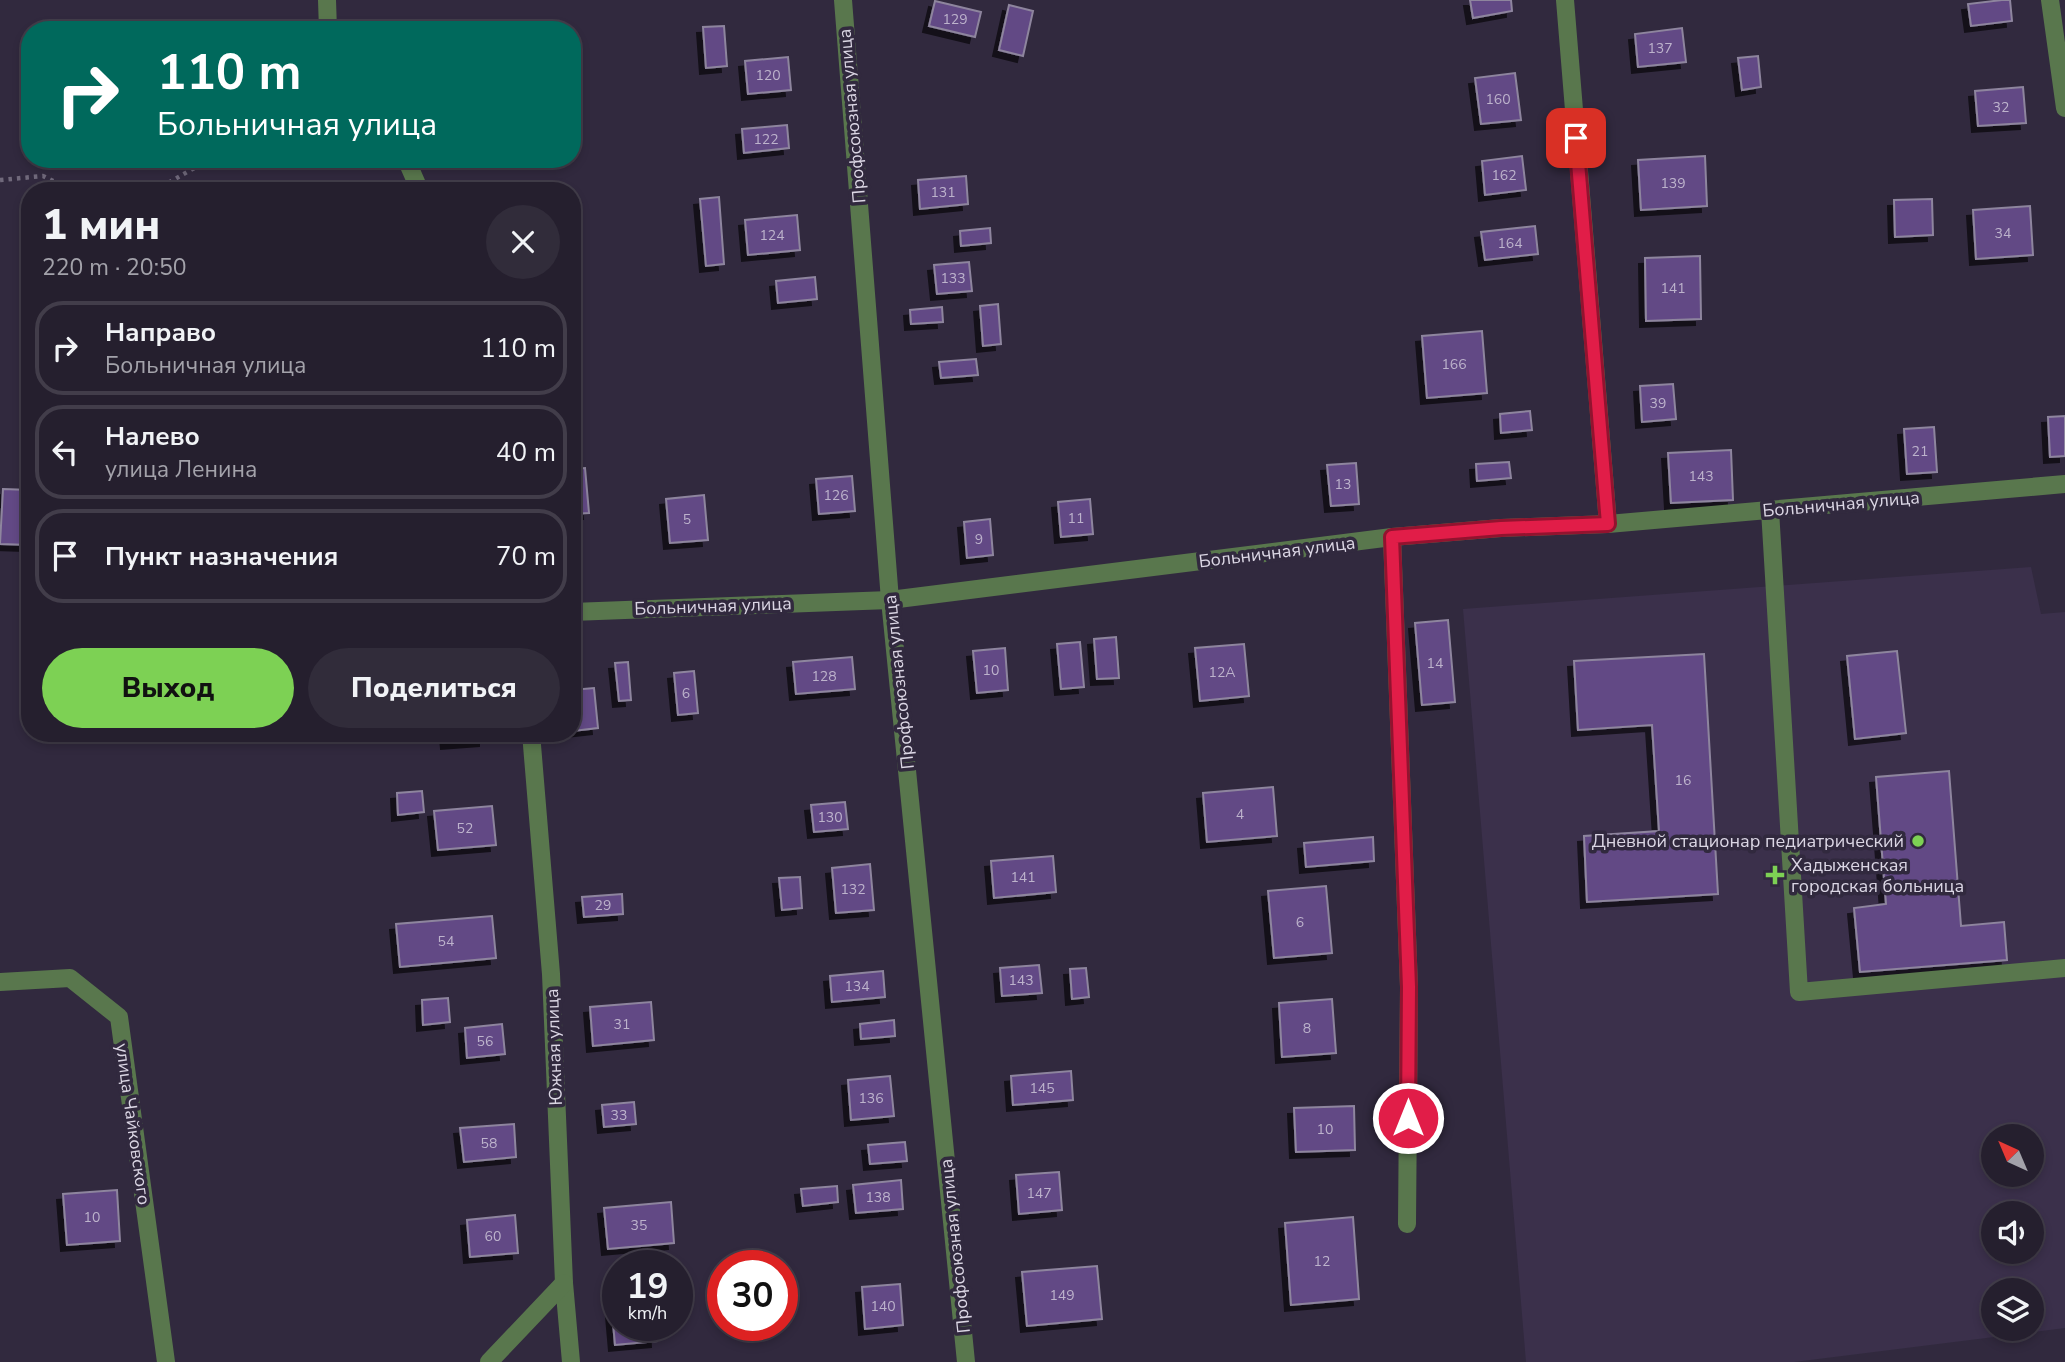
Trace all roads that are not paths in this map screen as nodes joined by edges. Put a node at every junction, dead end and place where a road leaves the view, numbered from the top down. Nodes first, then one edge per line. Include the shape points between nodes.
1 (327, 0) edge
2 (843, 0) edge
3 (1565, 0) edge
4 (2050, 0) edge
5 (328, 21) edge
6 (2065, 108) edge
7 (2065, 484) edge
8 (1770, 510) junction
9 (1608, 524) junction
10 (1392, 537) junction
11 (890, 600) junction
12 (581, 612) edge
13 (532, 742) edge
14 (2065, 968) edge
15 (0, 982) edge
16 (1407, 1224) dead end
17 (564, 1283) junction
18 (166, 1362) edge
19 (489, 1362) edge
20 (571, 1362) edge
21 (966, 1362) edge

1 - 5 street
2 - 11 street, Профсоюзная улица
3 - 9 street
4 - 6 street
7 - 8 street, Больничная улица
8 - 9 street, Больничная улица
8 - 14 street via 1799,992
9 - 10 street, Больничная улица
10 - 11 street, Больничная улица
10 - 16 street via 1409,987
11 - 12 street, Больничная улица
11 - 21 street, Профсоюзная улица
13 - 17 street, Южная улица via 551,974
15 - 18 street, улица Чайковского via 70,978 119,1017
17 - 19 street
17 - 20 street, Южная улица

